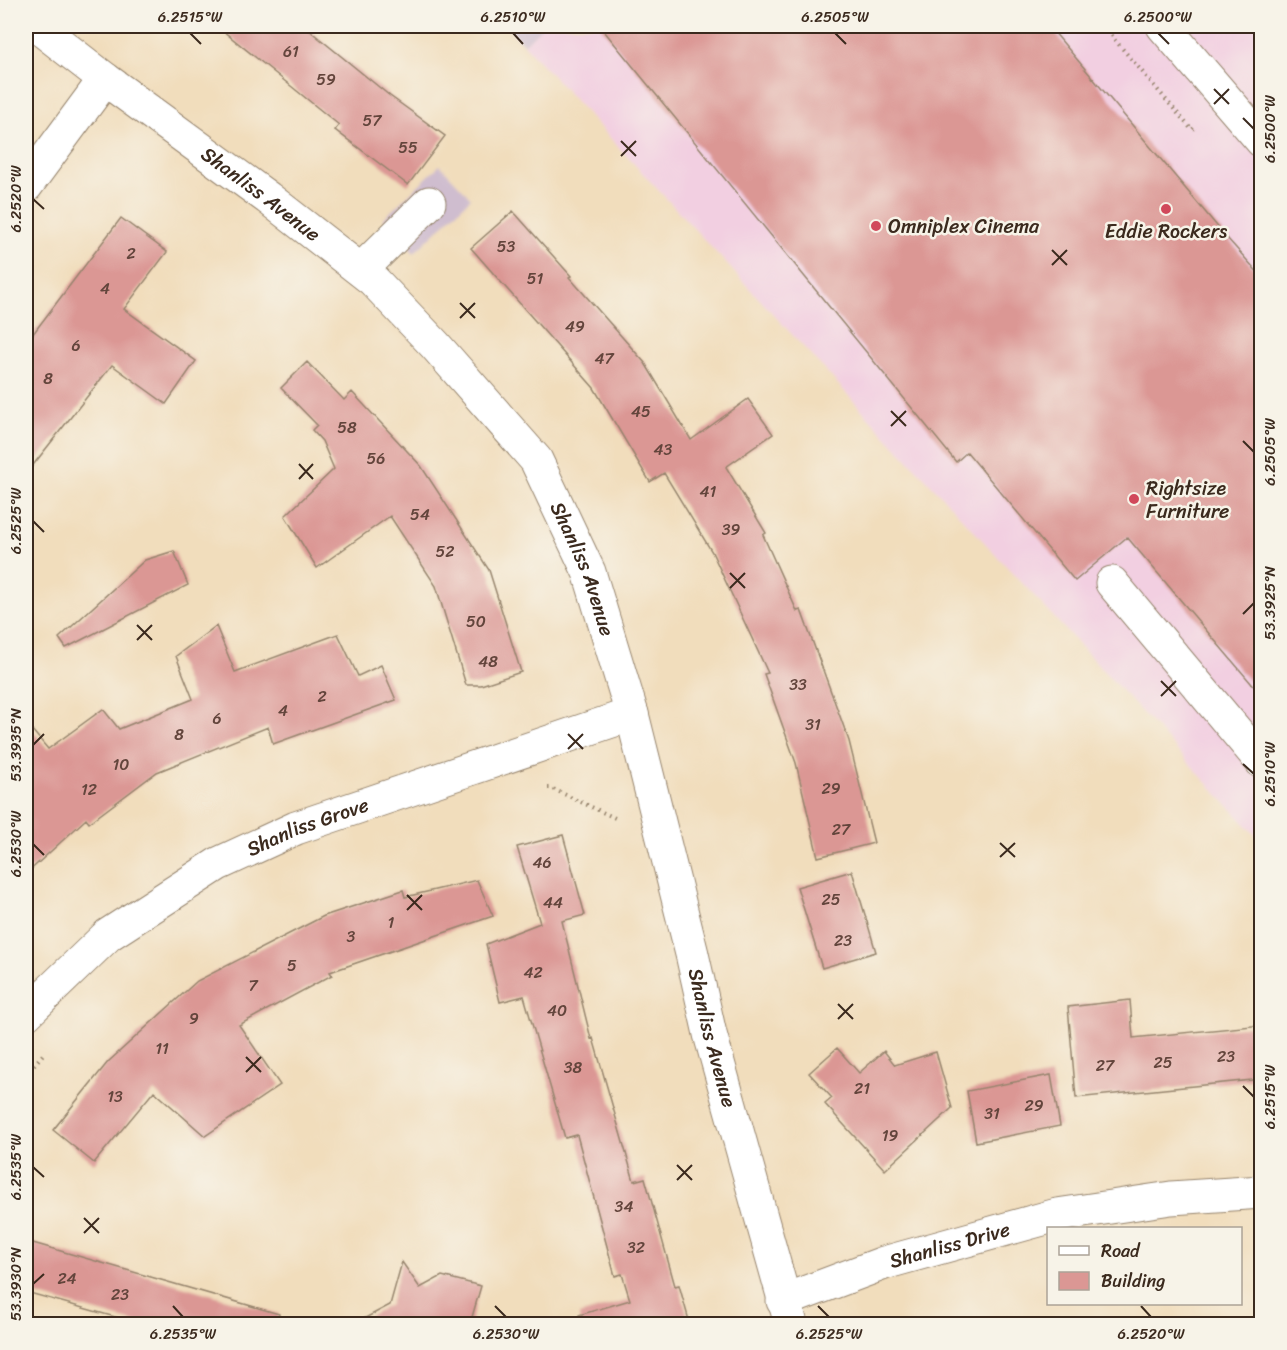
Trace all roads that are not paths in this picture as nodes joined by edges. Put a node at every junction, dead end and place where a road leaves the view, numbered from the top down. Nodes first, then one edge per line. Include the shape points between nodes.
1 (38, 26) edge
2 (1163, 26) edge
3 (105, 78) junction
4 (1262, 141) edge
5 (26, 186) edge
6 (429, 203) dead end
7 (361, 270) junction
8 (1112, 583) dead end
9 (632, 714) junction
10 (1262, 762) edge
11 (26, 1014) edge
12 (1262, 1192) edge
13 (787, 1313) edge

1 - 3 street, Shanliss Avenue
2 - 4 street
3 - 5 street
3 - 7 street, Shanliss Avenue
6 - 7 street
7 - 9 street, Shanliss Avenue via 435,345 536,460 589,572
8 - 10 street
9 - 11 street, Shanliss Grove via 296,828 218,864 108,935
9 - 13 street, Shanliss Avenue via 710,1034
12 - 13 street, Shanliss Drive via 1171,1198 1058,1215 885,1263

